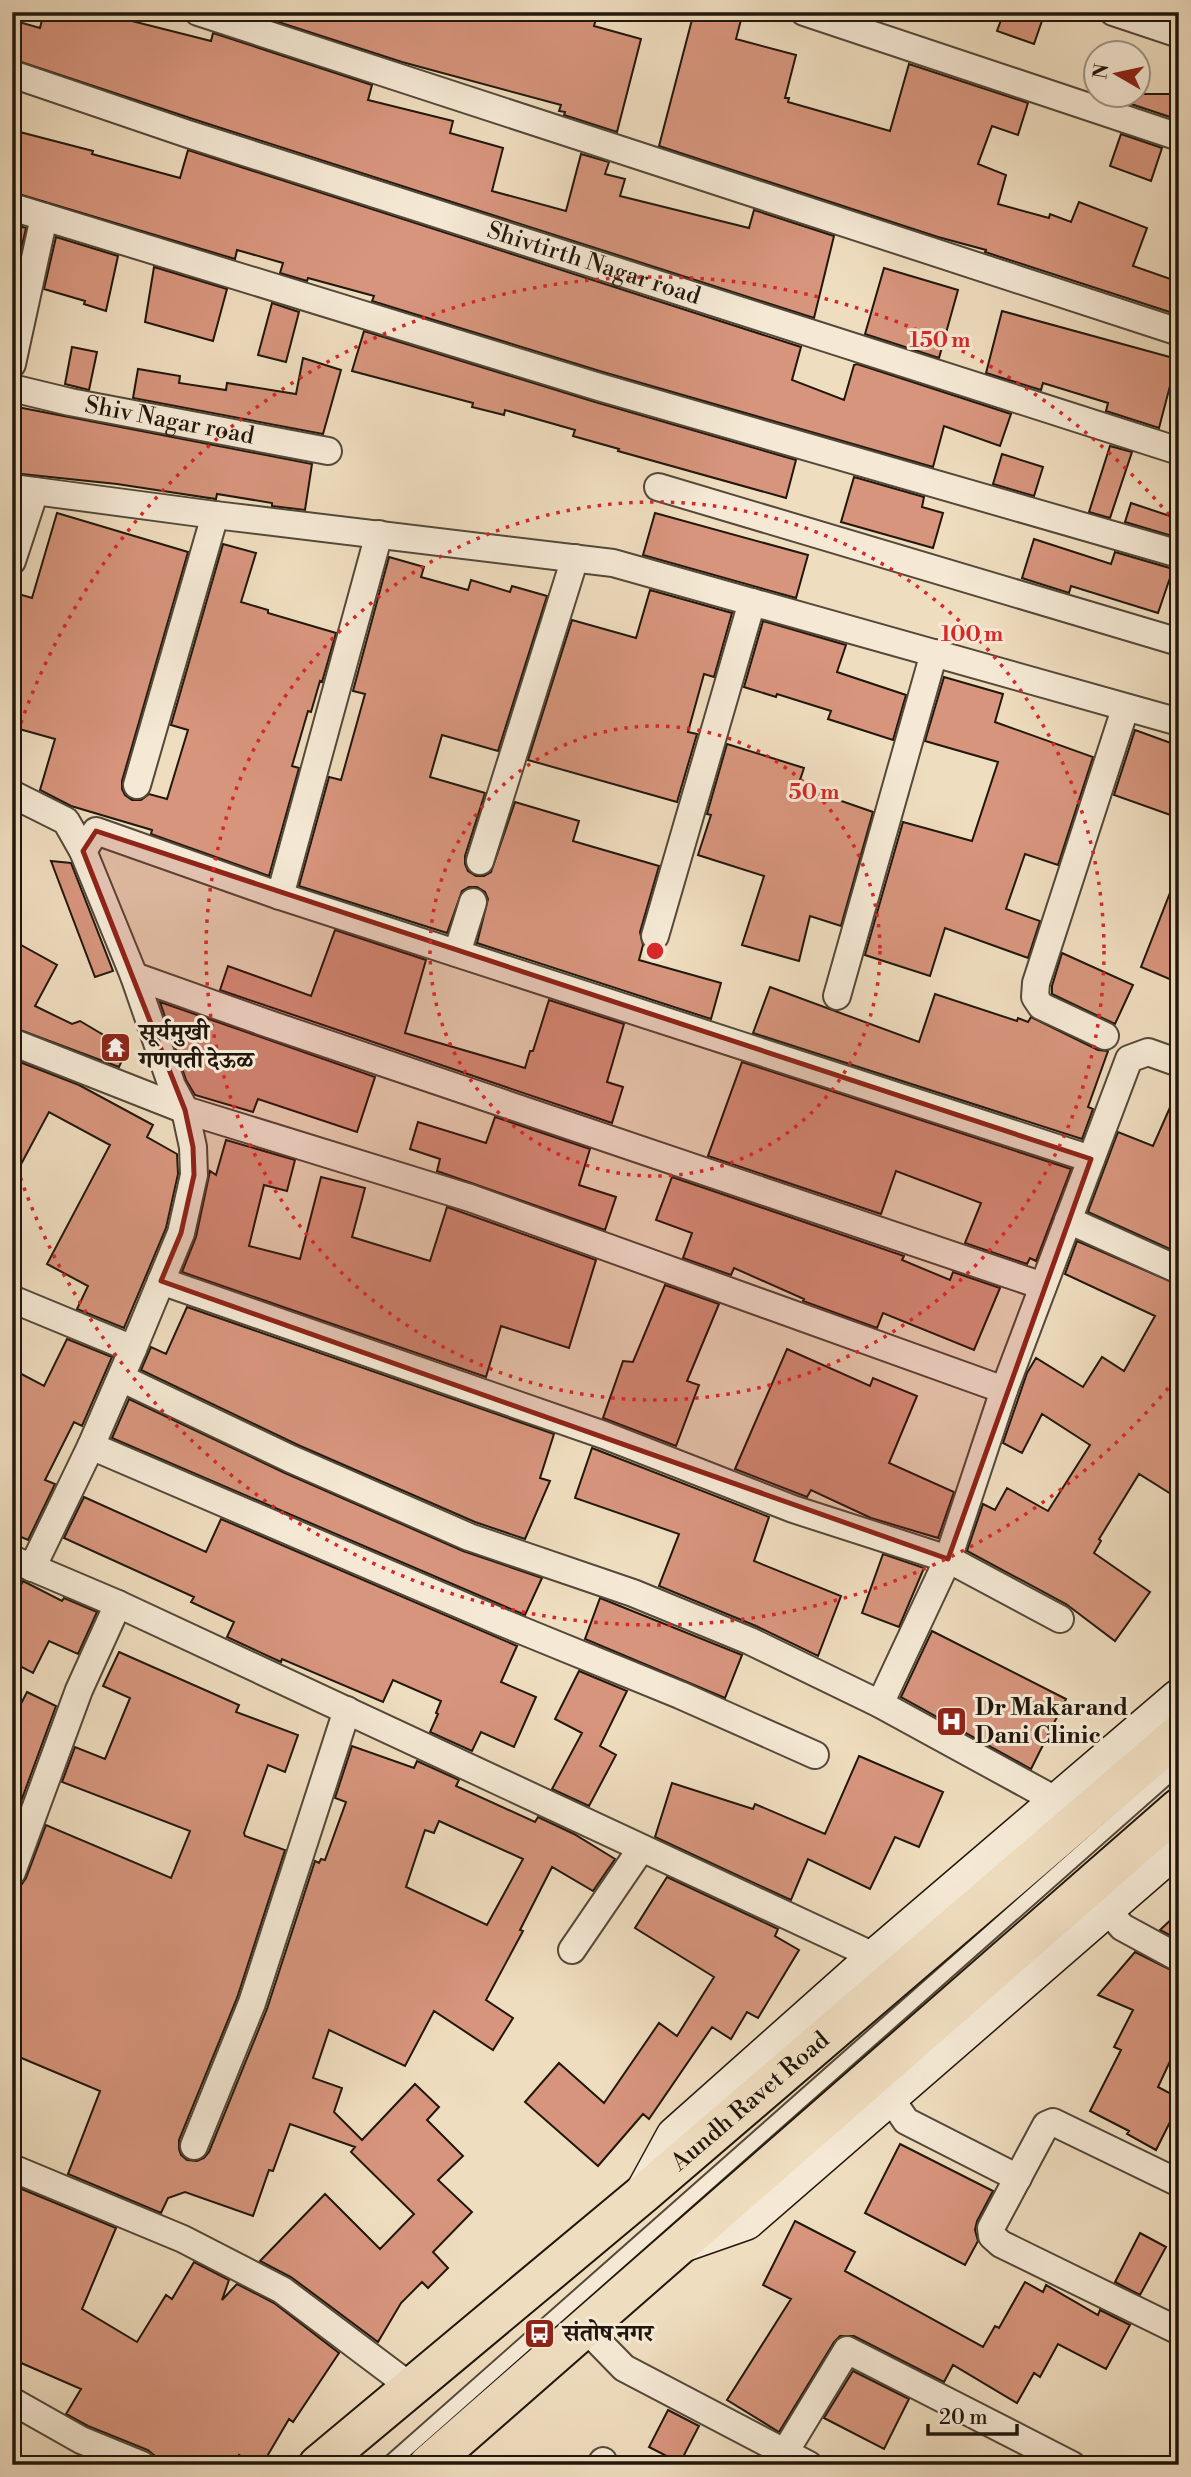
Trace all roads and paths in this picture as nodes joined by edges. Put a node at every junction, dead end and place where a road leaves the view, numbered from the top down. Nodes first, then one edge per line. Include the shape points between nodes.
1 (198, 12) edge
2 (804, 12) edge
3 (1113, 12) edge
4 (257, 21) edge
5 (1165, 24) edge
6 (12, 74) edge
7 (1179, 137) edge
8 (12, 207) edge
9 (44, 217) junction
10 (1179, 332) edge
11 (12, 364) edge
12 (12, 388) edge
13 (328, 450) dead end
14 (1179, 451) edge
15 (658, 487) dead end
16 (23, 489) edge
17 (215, 515) junction
18 (379, 534) junction
19 (1179, 554) edge
20 (575, 558) junction
21 (12, 561) edge
22 (752, 601) junction
23 (1179, 642) edge
24 (934, 653) junction
25 (1125, 709) junction
26 (1179, 722) edge
27 (137, 785) dead end
28 (12, 794) edge
29 (83, 851) junction
30 (480, 861) dead end
31 (280, 896) junction
32 (473, 902) dead end
33 (655, 936) dead end
34 (457, 953) junction
35 (134, 976) junction
36 (837, 996) dead end
37 (1105, 1036) dead end
38 (12, 1042) edge
39 (1179, 1063) edge
40 (185, 1110) junction
41 (1091, 1159) junction
42 (1068, 1220) junction
43 (1179, 1270) edge
44 (161, 1281) junction
45 (1043, 1286) junction
46 (12, 1298) edge
47 (133, 1349) junction
48 (121, 1378) junction
49 (1004, 1390) junction
50 (91, 1446) junction
51 (948, 1559) junction
52 (22, 1564) edge
53 (118, 1604) junction
54 (1060, 1619) dead end
55 (880, 1704) junction
56 (347, 1710) junction
57 (1173, 1731) edge
58 (815, 1755) dead end
59 (1059, 1802) junction
60 (1179, 1808) edge
61 (1179, 1845) edge
62 (641, 1849) junction
63 (12, 1872) edge
64 (1106, 1908) junction
65 (572, 1950) dead end
66 (876, 1957) junction
67 (1179, 1958) edge
68 (889, 2096) junction
69 (194, 2146) dead end
70 (17, 2170) dead end
71 (1018, 2178) junction
72 (1179, 2183) edge
73 (643, 2193) junction
74 (679, 2244) junction
75 (585, 2328) junction
76 (1179, 2331) edge
77 (411, 2387) junction
78 (12, 2401) edge
79 (785, 2452) junction
80 (142, 2465) edge
81 (318, 2465) edge
82 (388, 2465) edge
83 (428, 2465) edge
84 (809, 2465) edge
85 (1072, 2465) edge

1 - 4 street
2 - 7 street
3 - 5 street
4 - 10 street
6 - 14 street, Shivtirth Nagar road
8 - 9 street
9 - 11 street
9 - 19 street via 599,387
12 - 13 street, Shiv Nagar road
15 - 23 street
16 - 17 street
16 - 21 street
17 - 18 street
17 - 27 street
18 - 20 street
18 - 31 street
20 - 22 street via 613,563
20 - 30 street
22 - 24 street
22 - 33 street
24 - 25 street
24 - 36 street
25 - 26 street
25 - 37 street via 1035,997 1041,1006
28 - 29 street via 66,821
29 - 31 street via 96,831
29 - 35 street
31 - 34 street
32 - 34 street
34 - 41 street
35 - 40 street via 172,1086
35 - 45 street
38 - 40 street
39 - 41 street via 1148,1052 1129,1059
40 - 44 street via 194,1175 181,1233
40 - 49 street via 470,1198
41 - 42 street
42 - 43 street
42 - 45 street
44 - 47 street
44 - 51 street via 604,1435 793,1509
45 - 49 street
46 - 47 street
47 - 48 street
48 - 50 street
48 - 55 street via 469,1536 704,1621
49 - 51 street
50 - 52 street
50 - 58 street
51 - 54 street
51 - 55 street
52 - 53 street
53 - 56 street
53 - 63 street via 79,1690
55 - 59 street
56 - 62 street
56 - 69 street via 252,2003
57 - 59 street
57 - 73 main road, Aundh Ravet Road
57 - 82 lane
59 - 66 street
60 - 74 main road
61 - 64 street
62 - 65 street
62 - 66 street
64 - 67 street via 1122,1927
64 - 68 street
66 - 73 street via 675,2136
68 - 71 street via 906,2121
68 - 74 street via 746,2221
70 - 77 street via 183,2239 282,2290
71 - 72 street via 1046,2125 1053,2122
71 - 76 street via 991,2228 992,2236
73 - 77 main road, Aundh Ravet Road
74 - 75 main road
75 - 79 street via 624,2368
75 - 83 main road
77 - 81 main road, Aundh Ravet Road
78 - 80 street via 80,2440
79 - 84 street
79 - 85 street via 847,2350

